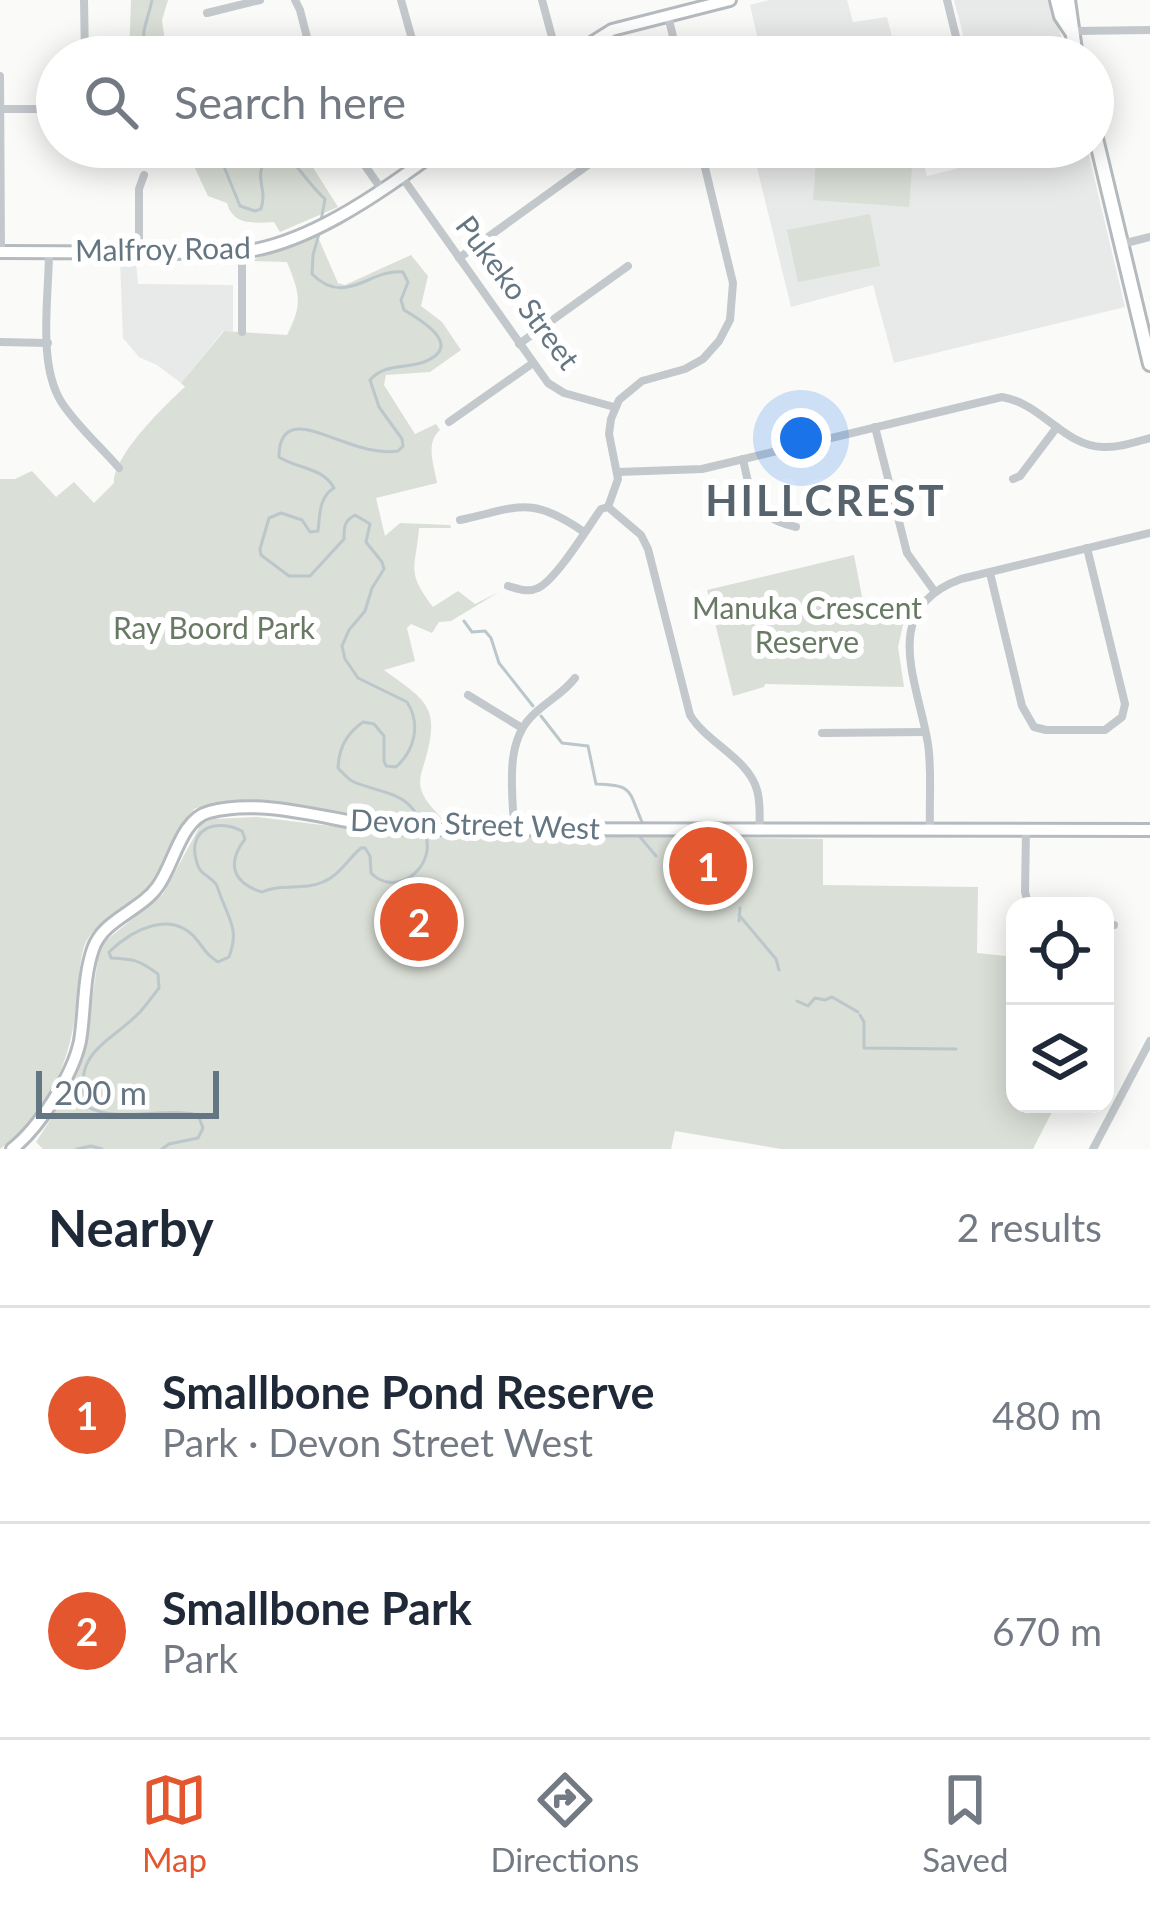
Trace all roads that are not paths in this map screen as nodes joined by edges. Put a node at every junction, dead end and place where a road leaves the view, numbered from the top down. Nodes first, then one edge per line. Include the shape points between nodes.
1 (84, 0) edge
2 (260, 0) edge
3 (295, 0) edge
4 (401, 0) edge
5 (542, 0) edge
6 (730, 0) edge
7 (947, 0) edge
8 (1057, 0) edge
9 (1068, 0) edge
10 (207, 13) dead end
11 (668, 16) junction
12 (1150, 30) edge
13 (1072, 32) junction
14 (85, 36) edge
15 (307, 36) edge
16 (411, 36) edge
17 (552, 36) edge
18 (599, 36) edge
19 (673, 36) edge
20 (956, 36) edge
21 (1073, 36) edge
22 (0, 76) edge
23 (1, 109) edge
24 (36, 109) edge
25 (1, 146) edge
26 (367, 168) edge
27 (414, 168) edge
28 (585, 168) edge
29 (705, 168) edge
30 (1103, 168) edge
31 (144, 175) dead end
32 (402, 177) junction
33 (383, 190) junction
34 (1150, 237) edge
35 (1122, 244) junction
36 (0, 252) edge
37 (49, 252) junction
38 (139, 252) junction
39 (242, 252) junction
40 (459, 258) junction
41 (628, 266) dead end
42 (242, 332) dead end
43 (0, 342) edge
44 (48, 343) junction
45 (519, 344) junction
46 (533, 363) junction
47 (1150, 364) edge
48 (614, 407) junction
49 (449, 422) dead end
50 (875, 427) junction
51 (1057, 427) junction
52 (1150, 438) edge
53 (743, 459) junction
54 (119, 468) dead end
55 (618, 472) junction
56 (1013, 479) dead end
57 (608, 507) junction
58 (460, 520) dead end
59 (796, 527) dead end
60 (584, 532) junction
61 (1150, 533) edge
62 (1087, 548) junction
63 (991, 573) junction
64 (508, 586) dead end
65 (935, 592) junction
66 (575, 678) dead end
67 (468, 695) dead end
68 (522, 728) junction
69 (925, 732) junction
70 (822, 733) dead end
71 (514, 830) junction
72 (1150, 830) edge
73 (760, 831) junction
74 (930, 831) junction
75 (1026, 831) junction
76 (1026, 897) edge
77 (1150, 1041) edge
78 (12, 1149) edge
79 (1093, 1149) edge

1 - 14 street
2 - 10 street
3 - 15 street
4 - 16 street
5 - 17 street
6 - 11 main road
7 - 20 street
8 - 13 highway
9 - 13 highway
11 - 18 main road
11 - 19 street
12 - 13 street
13 - 21 highway
22 - 23 street
23 - 24 street
23 - 25 street
25 - 36 street
26 - 33 street
27 - 32 main road, Malfroy Road
28 - 40 street
29 - 48 street via 734,283 730,320 704,358 642,381
30 - 35 highway
31 - 38 street
32 - 33 main road, Malfroy Road
32 - 40 street, Pukeko Street
33 - 39 main road, Malfroy Road via 332,220
34 - 35 street
35 - 47 highway
36 - 37 main road, Malfroy Road
37 - 38 main road, Malfroy Road
37 - 44 street
38 - 39 main road, Malfroy Road
39 - 42 street
40 - 45 street, Pukeko Street
41 - 45 street
43 - 44 street
44 - 54 street via 63,405
45 - 46 street, Pukeko Street
46 - 48 street, Pukeko Street via 555,388
46 - 49 street
48 - 55 street via 609,434
50 - 51 street via 1002,397
50 - 53 street
50 - 65 street via 904,545
51 - 52 street via 1100,447
51 - 56 street
53 - 55 street via 691,471
53 - 59 street via 761,511
55 - 57 street
57 - 60 street
57 - 73 street via 645,541 691,715 752,779
58 - 60 street via 538,507
60 - 64 street via 542,586
61 - 62 street
62 - 63 street
62 - 63 street via 1125,704 1106,730 1046,730 1028,721
63 - 65 street
65 - 69 street via 917,614 908,649
66 - 68 street
67 - 68 street
68 - 71 street via 514,747
69 - 70 street
69 - 74 street
71 - 73 main road, Devon Street West
71 - 78 main road, Devon Street West via 364,826 269,809 199,815 158,886 95,943 76,1054 40,1120
72 - 75 main road, Devon Street West
73 - 74 main road, Devon Street West
74 - 75 main road, Devon Street West
75 - 76 street
77 - 79 street

